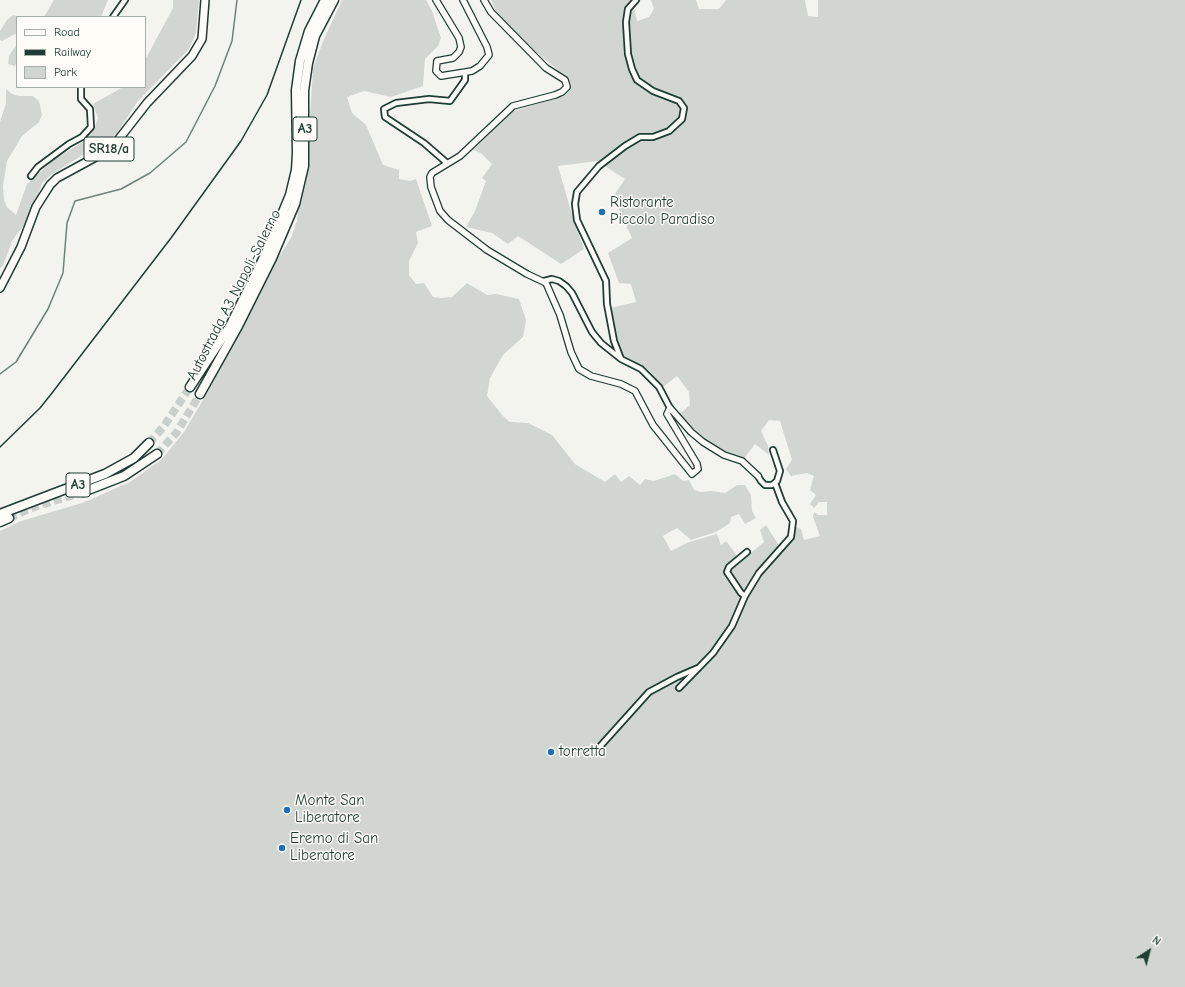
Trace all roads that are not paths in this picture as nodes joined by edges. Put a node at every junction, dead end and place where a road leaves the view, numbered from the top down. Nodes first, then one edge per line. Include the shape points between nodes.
1 (125, 0) edge
2 (205, 0) edge
3 (325, 0) edge
4 (334, 0) edge
5 (436, 0) edge
6 (463, 0) edge
7 (484, 0) edge
8 (636, 0) edge
9 (114, 16) edge
10 (465, 73) junction
11 (81, 88) edge
12 (447, 162) junction
13 (31, 176) dead end
14 (268, 256) junction
15 (544, 281) junction
16 (0, 288) edge
17 (223, 345) junction
18 (621, 359) junction
19 (190, 386) tunnel mouth
20 (200, 394) tunnel mouth
21 (670, 408) junction
22 (149, 443) tunnel mouth
23 (773, 450) dead end
24 (158, 454) tunnel mouth
25 (759, 479) joint
26 (775, 483) junction
27 (83, 492) tunnel mouth
28 (0, 514) edge
29 (9, 518) tunnel mouth
30 (0, 522) edge
31 (747, 552) dead end
32 (745, 596) junction
33 (700, 667) junction
34 (678, 688) dead end
35 (594, 752) dead end

1 - 9 street
2 - 16 main road, SR18/a via 202,38 192,56 147,103 115,144 50,184 36,207 21,247
3 - 14 highway, Autostrada A3 Napoli-Salerno / A3 via 309,31 300,61 296,90 297,153 294,182
4 - 14 highway, Autostrada A3 Napoli-Salerno / A3 via 315,36 308,63 304,91 305,151 299,190
5 - 10 street via 459,38 461,46 453,58 437,61 436,71 441,76
6 - 10 street via 489,51 489,55 480,66
7 - 12 street via 491,12 546,68 564,80 567,87 556,95 513,106 468,150
8 - 18 street via 628,9 626,22 628,54 632,69 637,80 653,91 679,101 684,108 682,119 669,131 653,138 640,137 599,166 578,192 575,204 577,220 606,281 607,304 614,341
10 - 12 street via 465,80 450,101 429,99 396,103 384,110 385,117
11 - 13 street via 81,99 90,109 91,127 82,137 38,167
12 - 15 street via 430,177 436,204 444,216 487,250
14 - 17 highway, Autostrada A3 Napoli-Salerno / A3
15 - 18 street via 552,279 566,286 592,332
15 - 21 street via 551,291 579,369 591,376 621,384 635,391 650,421 664,441 692,474 696,473 697,464 667,414
17 - 19 highway, Autostrada A3 Napoli-Salerno / A3
17 - 20 highway, Autostrada A3 Napoli-Salerno / A3
18 - 21 street via 641,369 659,387
21 - 25 street via 703,442 724,455 742,461
22 - 28 highway, A3 via 129,461 106,474
23 - 26 street via 780,471
24 - 27 highway, A3 via 124,476
25 - 26 street via 769,486
26 - 32 street via 793,521 791,537 759,574
29 - 30 highway
31 - 32 street via 729,567 727,572 740,593
32 - 33 street via 732,626
33 - 34 street
33 - 35 street via 649,692

